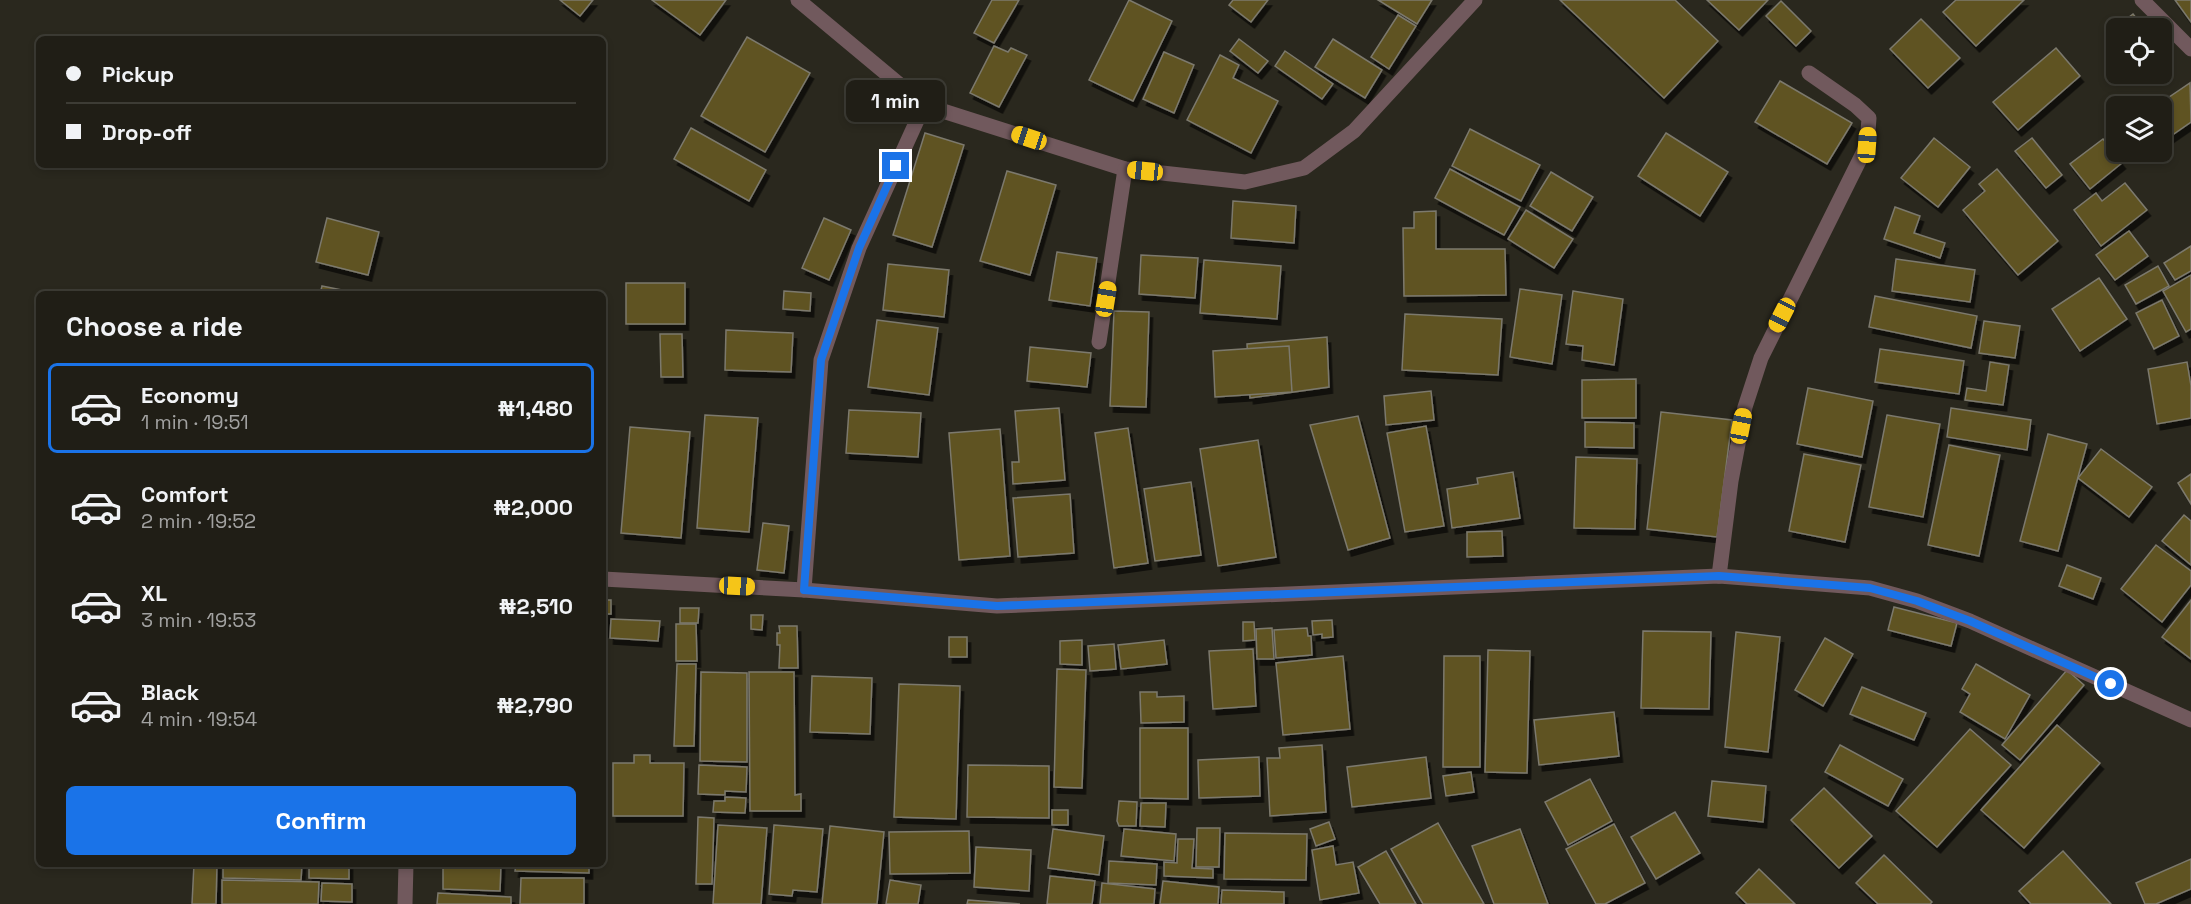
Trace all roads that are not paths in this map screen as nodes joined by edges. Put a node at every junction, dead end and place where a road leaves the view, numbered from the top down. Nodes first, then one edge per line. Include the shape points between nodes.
1 (798, 0) edge
2 (1474, 0) edge
3 (2142, 0) edge
4 (2191, 49) edge
5 (1809, 73) dead end
6 (924, 105) junction
7 (1125, 169) junction
8 (1099, 342) dead end
9 (1719, 576) junction
10 (606, 579) edge
11 (804, 590) junction
12 (2191, 720) edge
13 (406, 867) edge
14 (405, 904) edge

1 - 6 street
2 - 7 street via 1354,131 1304,168 1245,182
3 - 4 street
5 - 9 street via 1869,118 1867,145 1761,358 1745,407
6 - 7 street
6 - 11 street via 859,248 821,360
7 - 8 street
9 - 11 street via 997,606
9 - 12 street via 1870,588 1917,601
10 - 11 street
13 - 14 street

